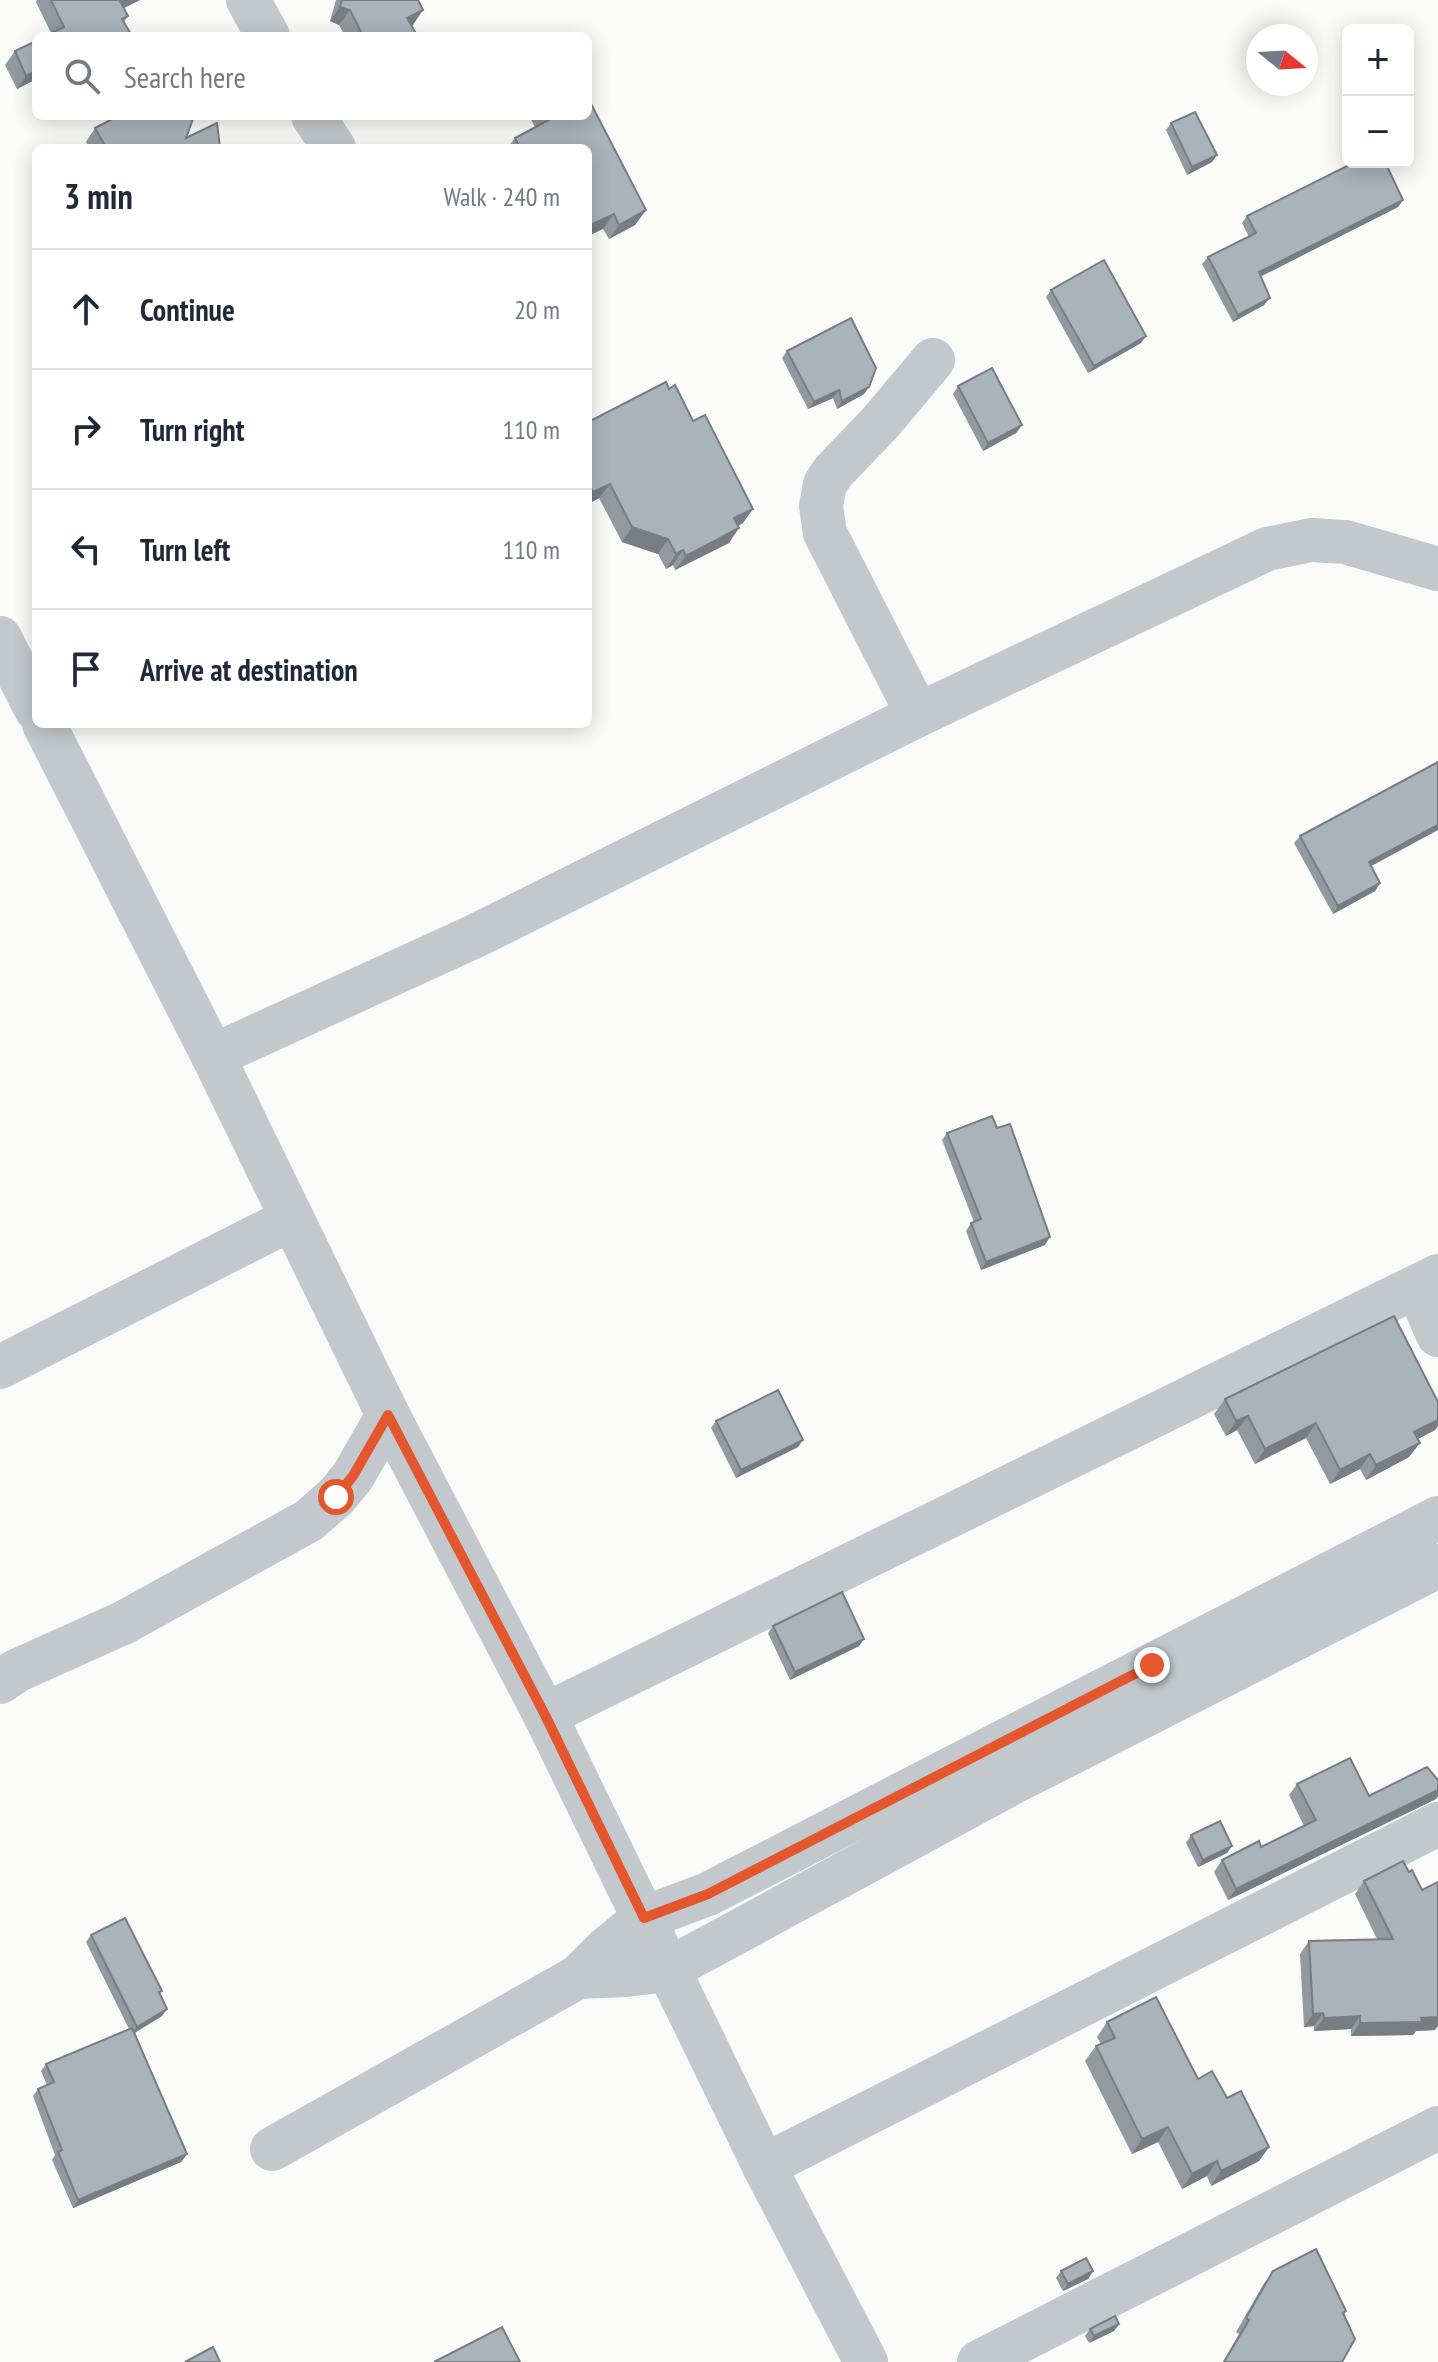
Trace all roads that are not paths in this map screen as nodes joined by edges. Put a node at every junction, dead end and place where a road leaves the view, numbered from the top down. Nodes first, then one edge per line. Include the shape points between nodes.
1 (248, 0) edge
2 (266, 32) edge
3 (316, 120) edge
4 (331, 144) edge
5 (933, 360) dead end
6 (1438, 569) edge
7 (0, 638) edge
8 (32, 701) edge
9 (918, 715) junction
10 (46, 728) edge
11 (213, 1056) junction
12 (291, 1219) junction
13 (1428, 1282) edge
14 (1438, 1335) edge
15 (0, 1367) edge
16 (388, 1415) junction
17 (1438, 1518) edge
18 (1438, 1566) edge
19 (1326, 1599) junction
20 (0, 1682) edge
21 (545, 1715) junction
22 (1003, 1764) junction
23 (1438, 1824) edge
24 (644, 1918) junction
25 (667, 1970) junction
26 (578, 1977) junction
27 (1438, 2128) edge
28 (272, 2149) dead end
29 (764, 2166) junction
30 (866, 2362) edge
31 (979, 2362) edge

1 - 2 street
3 - 4 street
5 - 9 street via 833,472 821,506 825,533
6 - 9 street via 1345,542 1311,540 1267,549
7 - 8 street
9 - 11 street via 473,937
10 - 11 street
11 - 12 street
12 - 15 street
12 - 16 street
13 - 14 street
13 - 21 street
16 - 20 street via 353,1476 308,1521 123,1623
16 - 21 street
17 - 19 street
18 - 19 street
19 - 22 street
21 - 24 street
22 - 24 street
22 - 25 street
23 - 29 street
24 - 25 street
24 - 26 street
25 - 26 street
25 - 29 street
26 - 28 street
27 - 31 street
29 - 30 street

